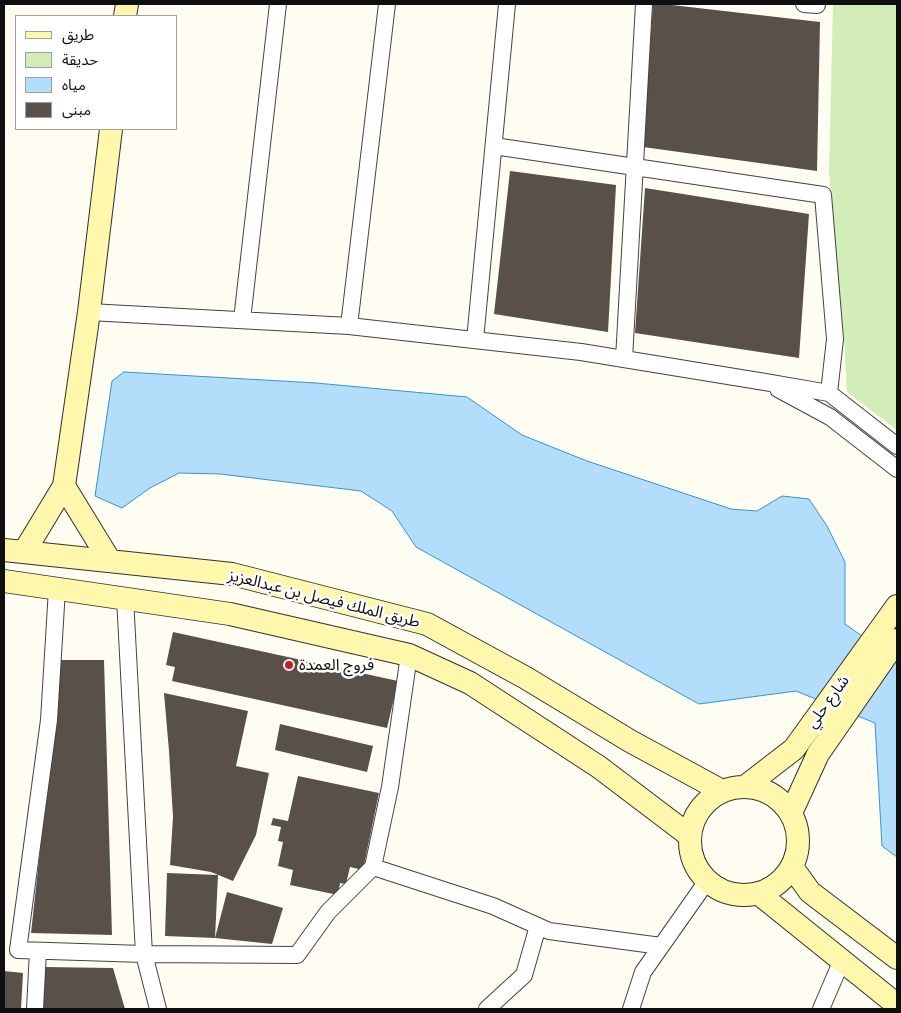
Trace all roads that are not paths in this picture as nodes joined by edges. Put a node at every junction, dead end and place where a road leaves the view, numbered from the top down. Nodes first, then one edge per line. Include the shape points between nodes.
1 (278, 4) edge
2 (387, 4) edge
3 (507, 4) edge
4 (644, 4) edge
5 (804, 4) edge
6 (817, 4) edge
7 (111, 130) edge
8 (494, 146) junction
9 (635, 168) junction
10 (89, 312) junction
11 (242, 320) junction
12 (349, 326) junction
13 (475, 340) junction
14 (624, 359) junction
15 (765, 382) junction
16 (829, 394) junction
17 (897, 446) edge
18 (897, 470) edge
19 (64, 486) junction
20 (14, 551) edge
21 (110, 561) junction
22 (4, 581) edge
23 (58, 588) junction
24 (124, 598) junction
25 (897, 606) edge
26 (891, 632) edge
27 (409, 655) junction
28 (746, 786) junction
29 (722, 791) junction
30 (792, 813) junction
31 (690, 836) junction
32 (373, 867) junction
33 (792, 867) junction
34 (707, 881) junction
35 (758, 893) junction
36 (538, 926) junction
37 (662, 946) junction
38 (11, 950) edge
39 (38, 951) junction
40 (144, 954) junction
41 (897, 958) edge
42 (842, 960) junction
43 (897, 1005) edge
44 (34, 1009) edge
45 (158, 1009) edge
46 (487, 1009) edge
47 (631, 1009) edge
48 (821, 1009) edge

1 - 11 street
2 - 12 street
3 - 8 street
4 - 9 street
5 - 6 street
7 - 10 street
8 - 9 street
8 - 13 street
9 - 14 street
9 - 16 street via 823,196 835,339
10 - 11 street
10 - 19 street
11 - 12 street
12 - 13 street
13 - 14 street
14 - 15 street
15 - 16 street
15 - 18 street via 830,418
16 - 17 street
19 - 20 street
19 - 21 street
20 - 21 street, طريق الملك فيصل بن عبدالعزيز
21 - 29 street, طريق الملك فيصل بن عبدالعزيز via 232,574 427,624
22 - 23 street, طريق الملك فيصل بن عبدالعزيز
23 - 24 street, طريق الملك فيصل بن عبدالعزيز
23 - 38 street via 49,720
24 - 27 street, طريق الملك فيصل بن عبدالعزيز via 230,614
24 - 40 street
25 - 26 street, شارع حلي
26 - 28 street, شارع حلي via 794,749
26 - 30 street, شارع حلي via 818,754
27 - 31 street, طريق الملك فيصل بن عبدالعزيز via 470,683 599,767
27 - 32 street via 390,788
28 - 29 street
28 - 30 street via 764,790 780,799
29 - 31 street via 699,810
30 - 33 street via 798,831 798,850
31 - 34 street via 693,860
32 - 36 street via 493,906
32 - 40 street via 328,912 297,955
33 - 35 street via 780,882
33 - 41 street via 810,892
34 - 35 street via 731,894
34 - 37 street
35 - 42 street
36 - 37 street via 549,931
36 - 46 street via 524,975
37 - 47 street via 643,972
38 - 39 street
39 - 40 street
39 - 44 street
40 - 45 street
42 - 43 street
42 - 48 street

